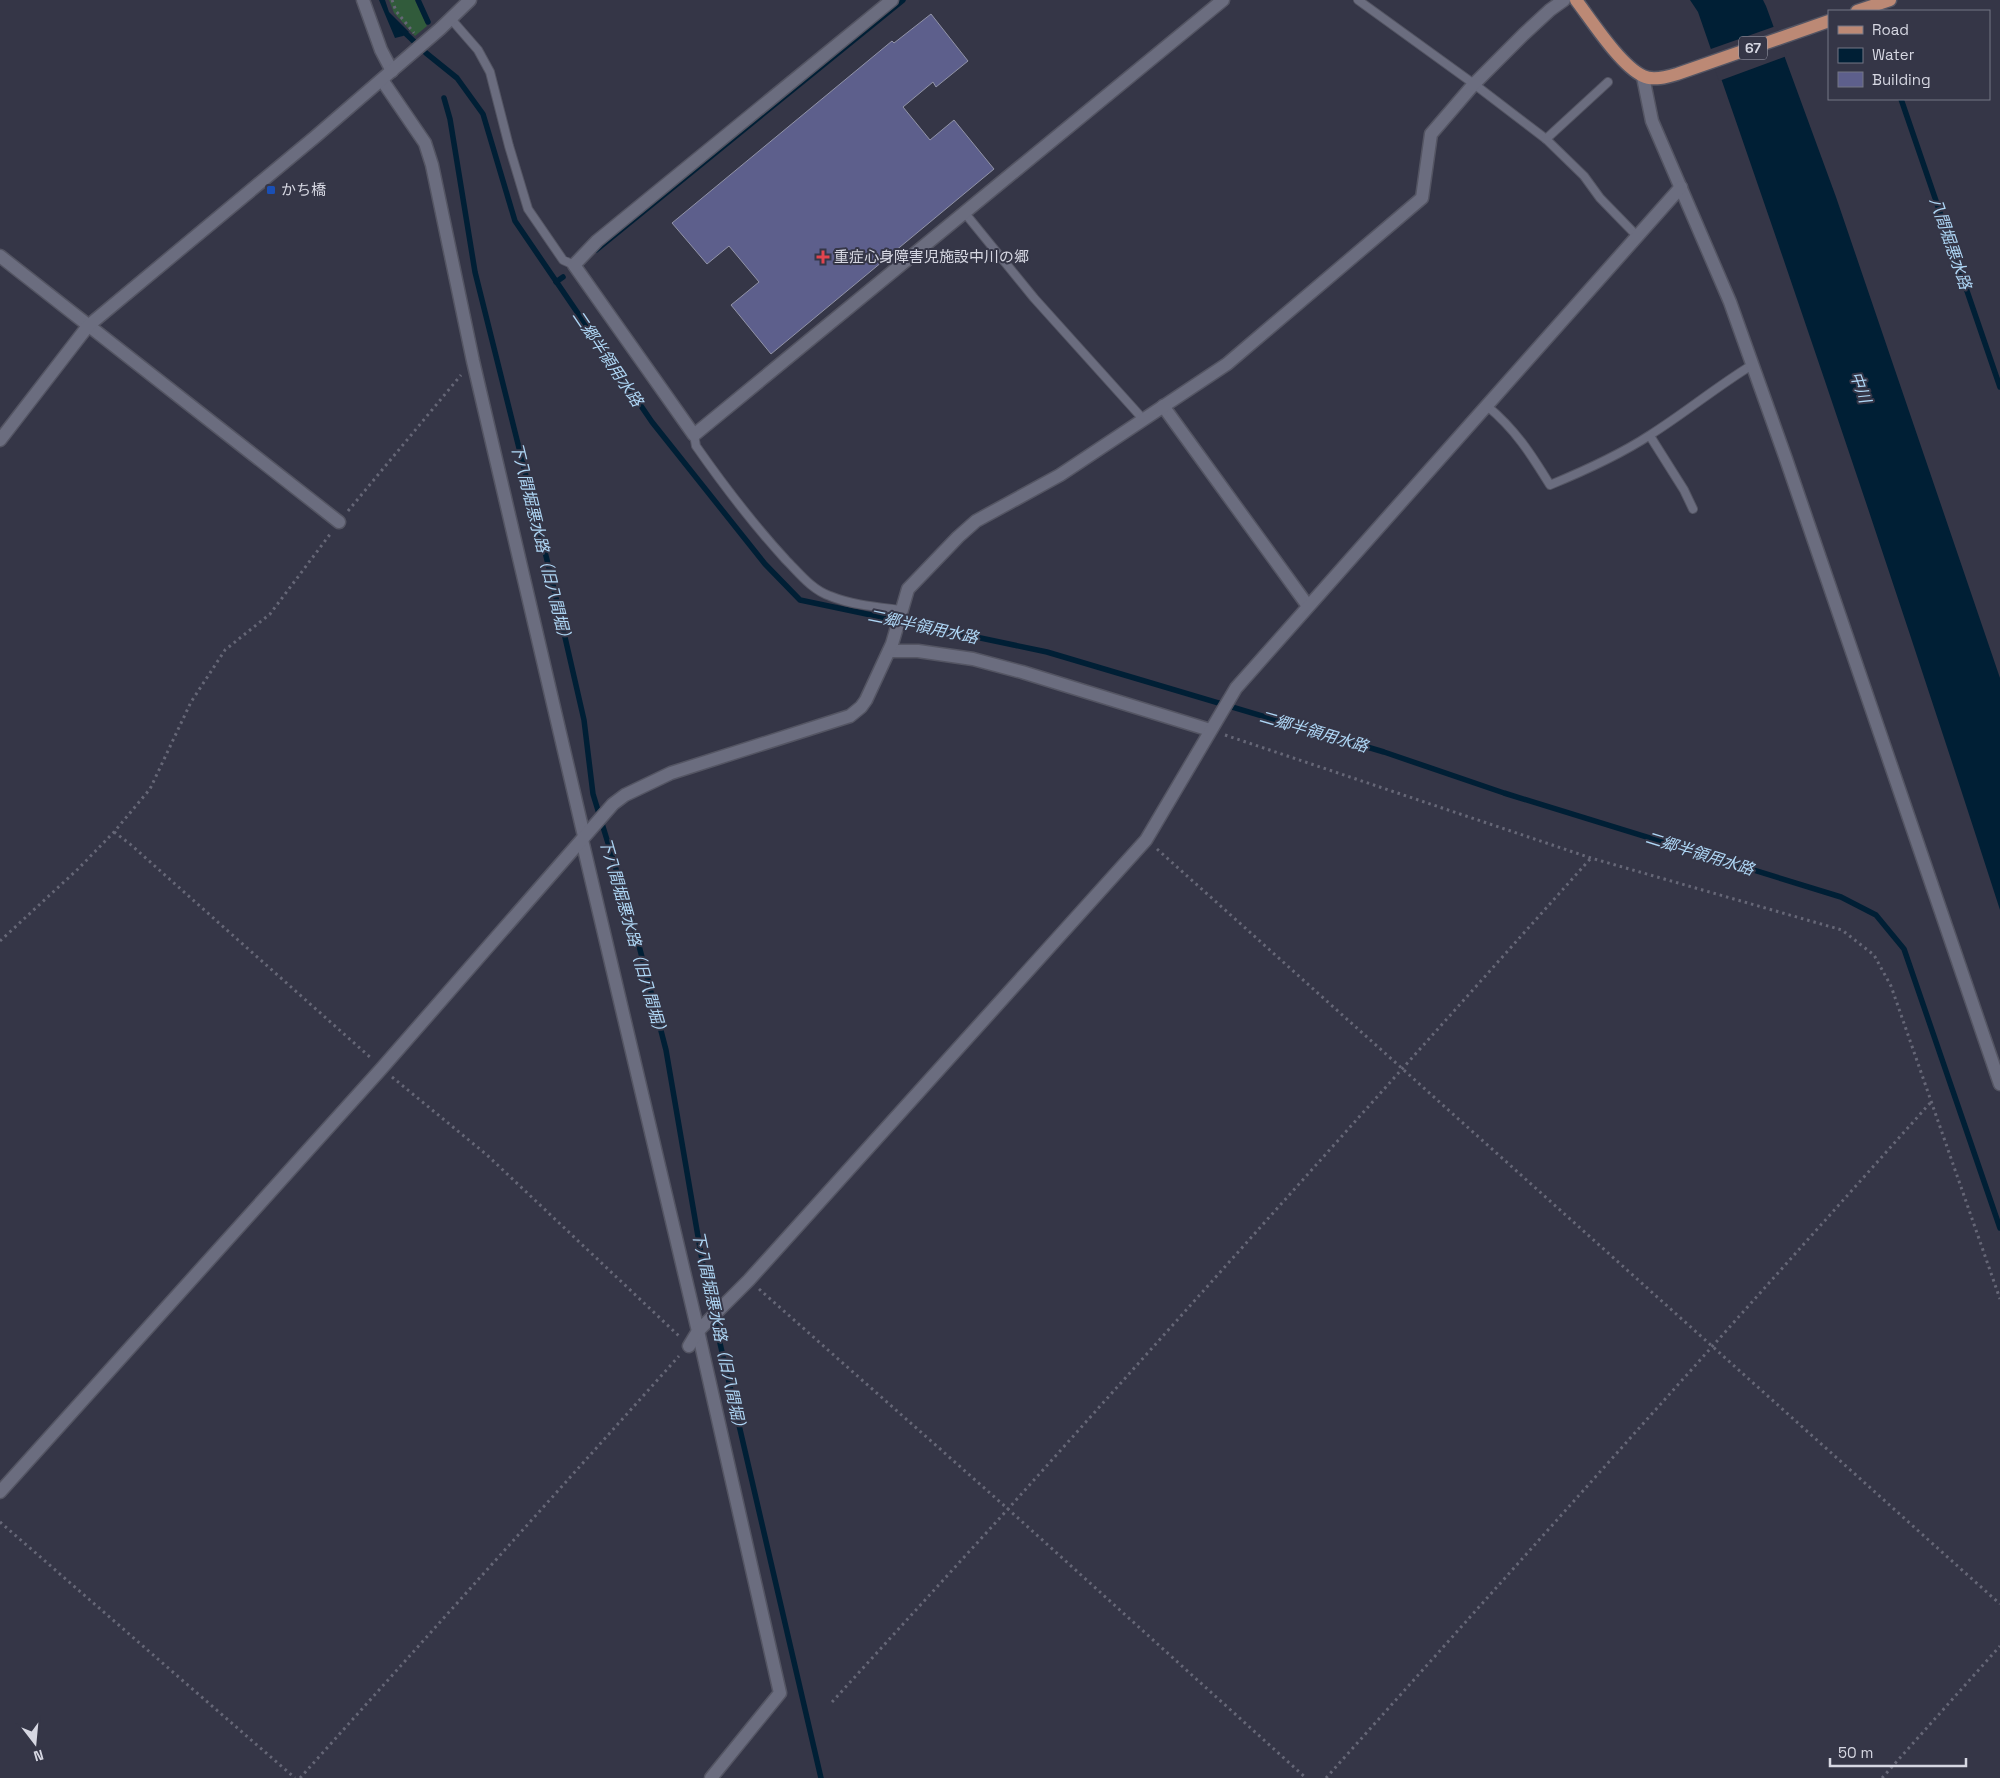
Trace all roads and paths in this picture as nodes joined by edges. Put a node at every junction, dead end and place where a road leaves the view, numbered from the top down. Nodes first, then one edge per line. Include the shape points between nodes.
1 (363, 0) edge
2 (392, 0) edge
3 (470, 0) edge
4 (892, 0) edge
5 (1224, 0) edge
6 (1358, 0) edge
7 (1564, 0) edge
8 (1576, 0) edge
9 (1890, 0) edge
10 (1861, 10) edge
11 (451, 19) junction
12 (1828, 21) edge
13 (414, 33) dead end
14 (392, 71) junction
15 (1643, 76) junction
16 (382, 80) junction
17 (1608, 82) dead end
18 (1474, 84) junction
19 (1546, 140) junction
20 (1681, 187) junction
21 (964, 212) junction
22 (1638, 237) junction
23 (0, 256) edge
24 (574, 265) junction
25 (88, 326) junction
26 (473, 361) junction
27 (1752, 365) junction
28 (1162, 406) junction
29 (1487, 406) junction
30 (1143, 419) junction
31 (694, 435) junction
32 (1650, 436) junction
33 (0, 440) edge
34 (1693, 508) dead end
35 (339, 522) junction
36 (1308, 606) junction
37 (901, 610) junction
38 (891, 647) junction
39 (1210, 730) junction
40 (114, 832) junction
41 (586, 835) junction
42 (1146, 840) junction
43 (1591, 858) junction
44 (0, 941) edge
45 (382, 1068) junction
46 (1402, 1068) junction
47 (2000, 1084) edge
48 (1931, 1102) junction
49 (749, 1280) junction
50 (2000, 1299) edge
51 (698, 1331) junction
52 (689, 1346) junction
53 (1714, 1347) junction
54 (0, 1492) edge
55 (1008, 1509) junction
56 (0, 1522) edge
57 (2000, 1604) edge
58 (2000, 1646) edge
59 (832, 1702) dead end
60 (295, 1778) edge
61 (300, 1778) edge
62 (711, 1778) edge
63 (1306, 1778) edge
64 (1326, 1778) edge
65 (1882, 1778) edge

1 - 14 street
2 - 13 path via 396,11
3 - 11 street
4 - 24 street via 597,241
5 - 21 street
6 - 18 lane
7 - 18 street
8 - 15 main road via 1625,63
9 - 10 main road
11 - 14 street
11 - 24 lane via 478,50 490,72 528,209 563,260
12 - 15 main road, 67 via 1677,74 1659,78
14 - 16 street
15 - 20 street via 1652,121
16 - 25 street
16 - 26 street via 425,143
17 - 19 lane
18 - 19 lane
18 - 28 street via 1431,134 1422,198 1227,364
19 - 22 lane via 1584,176 1600,198
20 - 22 street
20 - 27 street via 1726,293
21 - 30 lane via 1034,298
21 - 31 street
22 - 29 street
23 - 25 street
24 - 31 street
25 - 33 street
25 - 35 street
26 - 35 path
26 - 41 street
27 - 32 lane via 1723,382
27 - 47 street
28 - 30 street
28 - 36 street
29 - 32 lane via 1507,422 1550,485 1602,463
29 - 36 street
30 - 37 street via 1060,474 976,521 908,588
31 - 37 lane via 696,446 763,535 816,589 856,603
32 - 34 lane
35 - 40 path via 270,614 225,650 191,702 150,788
36 - 39 street via 1236,688
37 - 38 street
38 - 39 street via 973,659
38 - 41 street via 866,700 850,716 671,774 624,795
39 - 42 street
39 - 43 path
40 - 44 path
40 - 45 path
41 - 45 street
41 - 51 street
42 - 46 path
42 - 49 street
43 - 46 path
43 - 48 path via 1842,930 1874,955 1890,986
45 - 52 path via 487,1155
45 - 54 street
46 - 53 path
46 - 55 path
48 - 50 path
48 - 53 path
49 - 51 street
49 - 55 path
51 - 52 street
51 - 62 street via 780,1693
52 - 61 path
53 - 57 path
53 - 64 path
55 - 59 path
55 - 63 path
56 - 60 path
58 - 65 path

